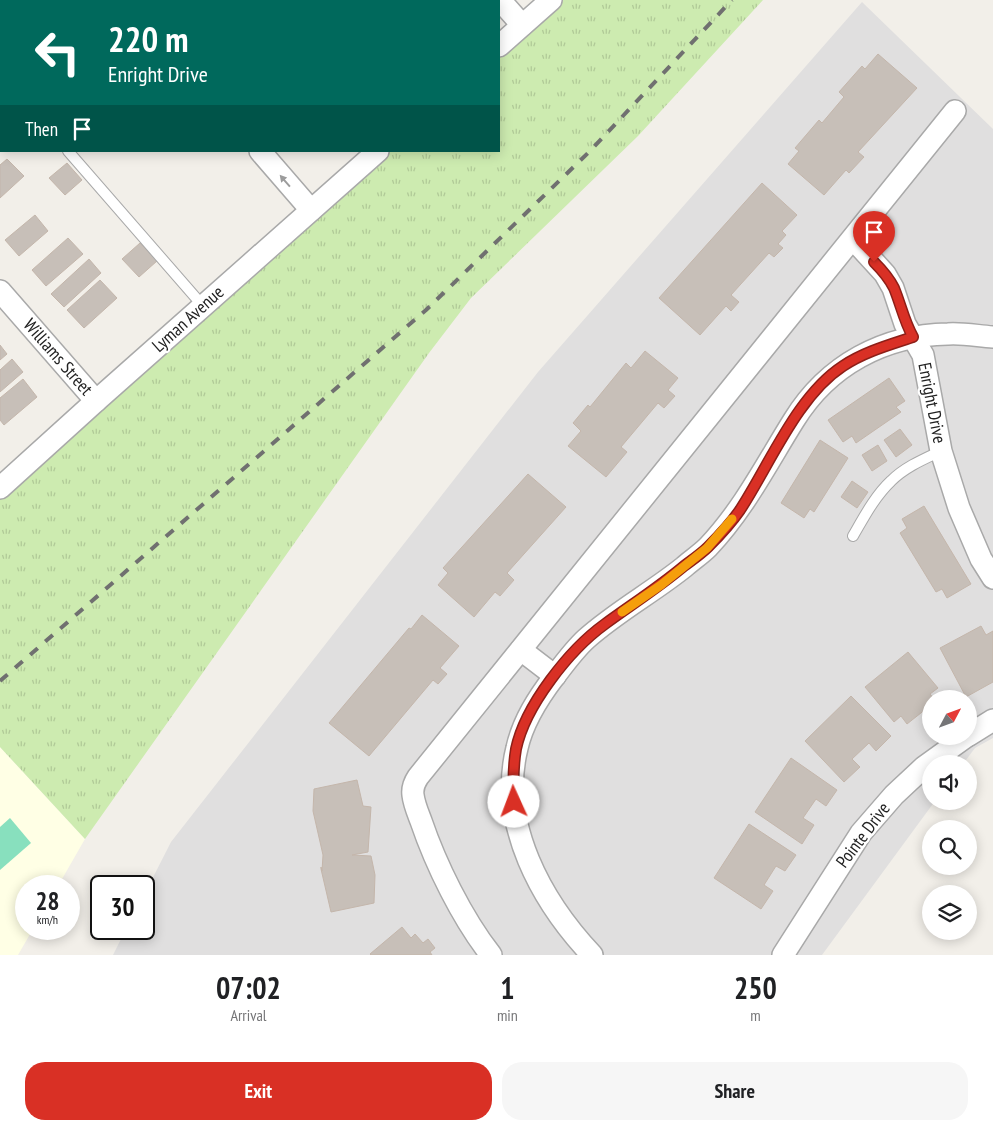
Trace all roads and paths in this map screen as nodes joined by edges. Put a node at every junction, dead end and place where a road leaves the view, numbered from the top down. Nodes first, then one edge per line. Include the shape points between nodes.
1 (500, 0) edge
2 (551, 0) edge
3 (522, 25) junction
4 (500, 45) edge
5 (955, 111) dead end
6 (69, 152) edge
7 (261, 152) edge
8 (377, 152) edge
9 (310, 210) junction
10 (853, 239) junction
11 (0, 290) edge
12 (203, 306) junction
13 (913, 337) junction
14 (993, 337) edge
15 (96, 402) junction
16 (941, 451) junction
17 (0, 488) edge
18 (853, 536) dead end
19 (993, 578) edge
20 (521, 650) junction
21 (555, 676) junction
22 (993, 720) edge
23 (978, 730) edge
24 (955, 745) edge
25 (491, 955) edge
26 (592, 955) edge
27 (783, 955) edge

1 - 3 street
2 - 3 street
3 - 4 street
5 - 10 street
6 - 12 lane
9 -> 7 street
8 - 9 street, Lyman Avenue
9 - 12 street, Lyman Avenue
10 - 13 street, Enright Drive via 885,274
10 - 20 street
11 - 15 street, Williams Street
12 - 15 street, Lyman Avenue
13 - 14 street via 949,334
13 - 16 street, Enright Drive via 924,355
13 - 21 street via 870,351 843,366 822,384 796,417 739,511 707,548 591,635
15 - 17 street, Lyman Avenue
16 - 18 lane via 917,462 891,481
16 - 19 street, Enright Drive via 959,508
20 - 21 street
20 - 25 street via 413,785 413,795 428,843 449,888
21 - 26 street via 528,715 516,748 512,782 515,822 548,898
22 - 23 street, Pointe Drive
24 - 27 street, Pointe Drive via 924,767 894,795 861,833

